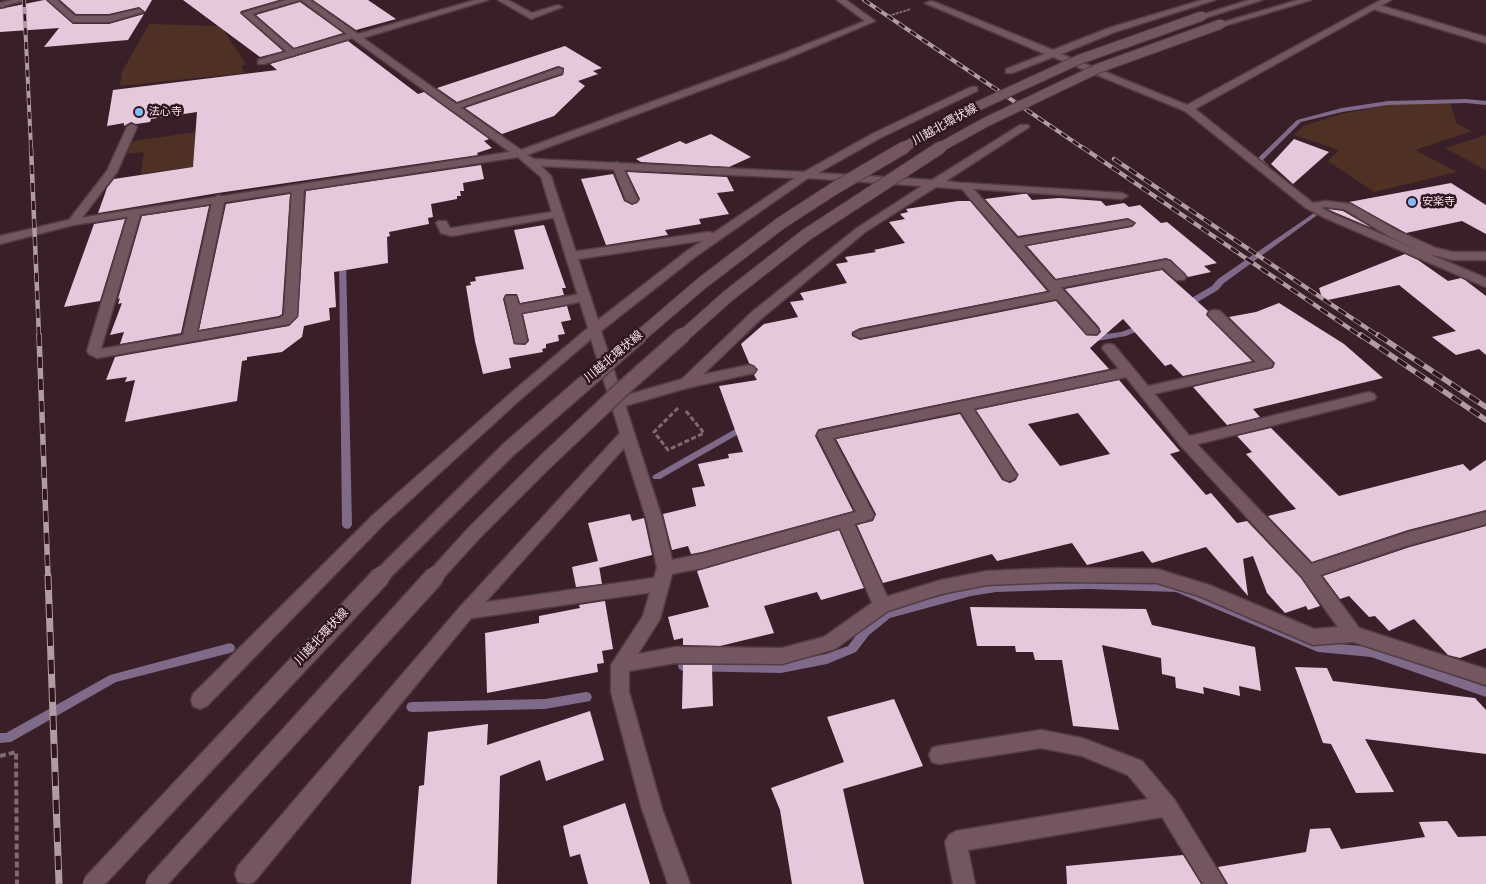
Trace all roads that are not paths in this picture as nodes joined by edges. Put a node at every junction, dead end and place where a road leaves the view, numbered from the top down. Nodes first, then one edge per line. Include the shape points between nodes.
1 (22, 0) edge
2 (52, 0) edge
3 (296, 0) edge
4 (305, 0) edge
5 (484, 0) edge
6 (502, 0) edge
7 (841, 0) edge
8 (1211, 0) edge
9 (1258, 0) edge
10 (1307, 0) edge
11 (1387, 0) edge
12 (929, 3) road end
13 (1, 5) edge
14 (558, 7) dead end
15 (1376, 7) junction
16 (139, 12) dead end
17 (355, 36) junction
18 (1486, 40) edge
19 (292, 53) junction
20 (1051, 53) junction
21 (261, 62) dead end
22 (559, 71) dead end
23 (1009, 71) dead end
24 (974, 89) dead end
25 (453, 107) junction
26 (1188, 109) junction
27 (132, 127) dead end
28 (1024, 127) dead end
29 (525, 158) junction
30 (617, 165) junction
31 (806, 175) junction
32 (932, 184) junction
33 (965, 186) junction
34 (298, 188) junction
35 (1122, 196) dead end
36 (219, 198) junction
37 (632, 200) dead end
38 (1310, 206) junction
39 (135, 212) junction
40 (558, 214) junction
41 (73, 222) junction
42 (442, 222) dead end
43 (1128, 223) dead end
44 (709, 236) dead end
45 (0, 240) edge
46 (1014, 243) junction
47 (572, 256) junction
48 (1486, 256) edge
49 (1180, 277) dead end
50 (1486, 282) edge
51 (1057, 290) junction
52 (585, 297) junction
53 (1215, 314) dead end
54 (595, 329) junction
55 (1092, 331) dead end
56 (860, 334) dead end
57 (189, 337) junction
58 (520, 340) dead end
59 (1110, 348) dead end
60 (749, 370) dead end
61 (1129, 372) junction
62 (686, 383) junction
63 (1145, 391) junction
64 (1369, 397) dead end
65 (618, 403) junction
66 (964, 406) junction
67 (627, 436) junction
68 (1186, 442) junction
69 (1009, 474) dead end
70 (1486, 518) edge
71 (846, 521) junction
72 (1308, 572) junction
73 (663, 576) junction
74 (882, 604) junction
75 (466, 612) junction
76 (1353, 634) junction
77 (620, 665) junction
78 (1486, 677) edge
79 (200, 700) dead end
80 (939, 755) dead end
81 (1167, 806) junction
82 (246, 874) dead end
83 (92, 884) edge
84 (155, 884) edge
85 (679, 884) edge
86 (964, 884) edge
87 (1215, 884) edge

1 - 13 street
2 - 16 street via 73,19 109,19
3 - 19 street via 246,13
4 - 17 street
5 - 17 street
6 - 14 street via 530,16
7 - 29 street via 871,21
8 - 20 street via 1112,30
9 - 83 street, 川越北環状線, bridge via 1202,16 1078,60 966,112 781,223 586,381 440,516 346,611
10 - 84 street, 川越北環状線, bridge via 1221,24 1099,68 956,138 806,235 728,296 544,463 474,533
11 - 15 street
12 - 20 street
15 - 18 street
15 - 26 street
17 - 19 street
17 - 25 street
19 - 21 street
20 - 23 street
20 - 26 street
22 - 25 street
24 - 31 street via 876,136
25 - 29 street
26 - 38 street
27 - 41 street via 112,172
28 - 32 street
29 - 30 street
29 - 34 street
29 - 40 street via 546,176
30 - 31 street
30 - 37 street
31 - 32 street
31 - 54 street via 691,254
32 - 33 street
32 - 62 street via 861,230 811,270 757,315
33 - 35 street
33 - 46 street
34 - 36 street
34 - 57 street via 290,316 284,321
36 - 39 street
36 - 57 street
38 - 48 street via 1347,206 1394,234 1432,251 1453,256
38 - 50 street
39 - 41 street
39 - 57 street via 94,351 97,354
40 - 42 street via 452,232 445,231
40 - 47 street
41 - 45 street
43 - 46 street
44 - 47 street
46 - 51 street
47 - 52 street
49 - 51 street via 1166,264
51 - 55 street
51 - 56 street
52 - 54 street
52 - 58 street via 513,304
53 - 63 street via 1266,364
54 - 65 street
54 - 79 street via 379,519
59 - 61 street
60 - 62 street
61 - 63 street
61 - 66 street
62 - 65 street
63 - 68 street
64 - 68 street
65 - 67 street
66 - 69 street
66 - 71 street via 824,435 866,515
67 - 73 street via 655,520
67 - 75 street
68 - 72 street
70 - 72 street
71 - 73 street via 702,561
71 - 74 street
72 - 76 street
73 - 75 street
73 - 77 street via 650,619
74 - 76 street via 987,578 1157,576 1202,590 1313,637
74 - 77 street via 829,643 782,656 676,655
75 - 82 street
76 - 78 street
77 - 85 street via 620,692 652,809
80 - 81 street via 1042,740 1082,747 1135,768
81 - 86 street via 956,842
81 - 87 street

